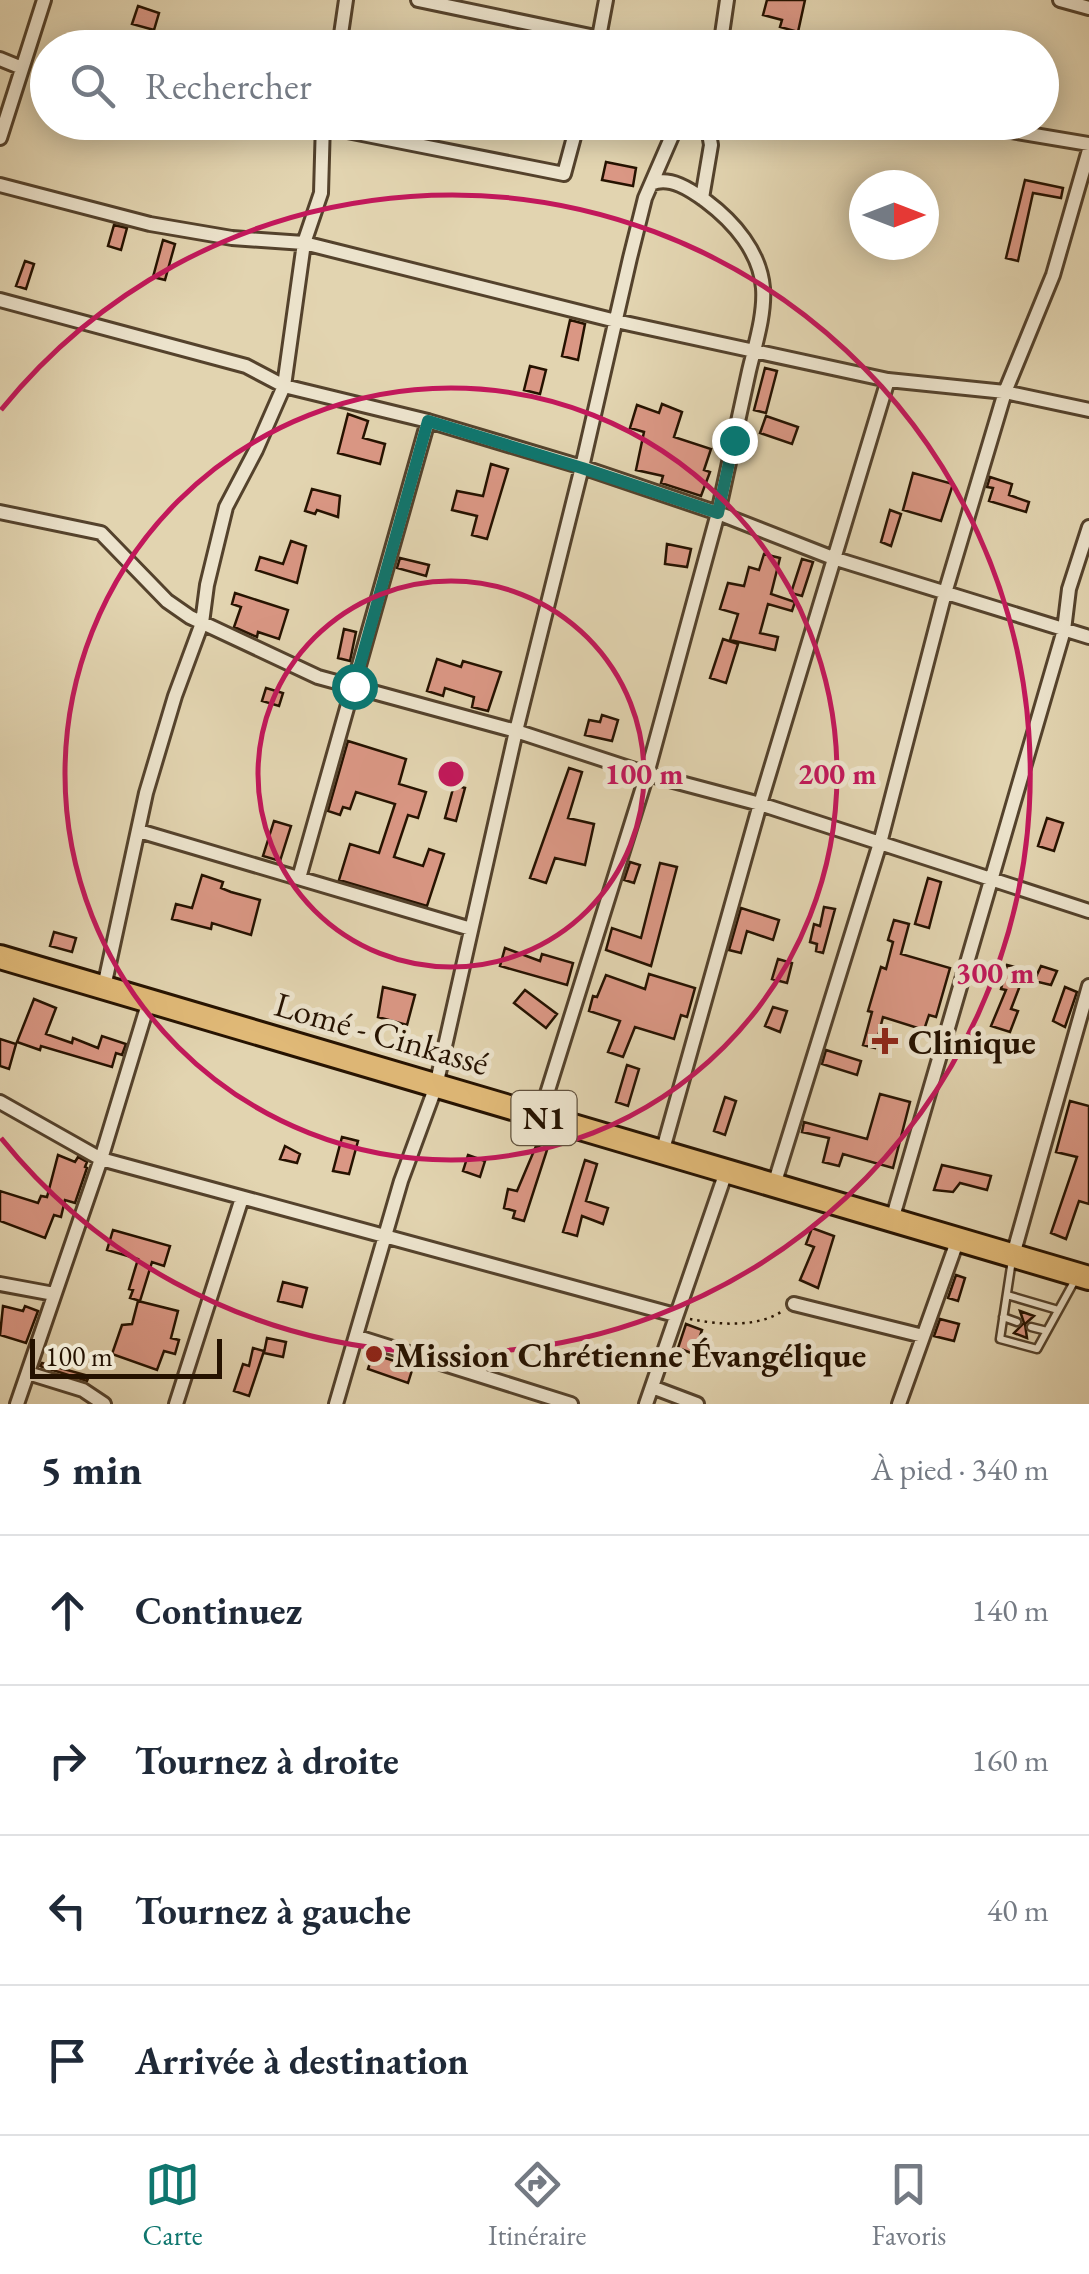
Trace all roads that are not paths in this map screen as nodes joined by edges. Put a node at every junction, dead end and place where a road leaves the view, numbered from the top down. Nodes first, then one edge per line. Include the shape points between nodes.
1 (44, 0) edge
2 (346, 0) edge
3 (418, 0) edge
4 (606, 0) edge
5 (727, 0) edge
6 (1060, 0) edge
7 (1082, 4) edge
8 (34, 30) edge
9 (341, 30) edge
10 (544, 30) edge
11 (600, 30) edge
12 (723, 30) edge
13 (30, 43) edge
14 (0, 59) edge
15 (22, 68) junction
16 (0, 138) edge
17 (323, 140) edge
18 (400, 140) edge
19 (573, 140) edge
20 (670, 140) edge
21 (710, 140) edge
22 (1052, 140) edge
23 (1089, 147) edge
24 (651, 184) junction
25 (0, 185) edge
26 (702, 198) junction
27 (304, 243) junction
28 (0, 300) edge
29 (616, 321) junction
30 (754, 351) junction
31 (888, 380) junction
32 (284, 386) junction
33 (1005, 392) junction
34 (1089, 410) edge
35 (428, 421) junction
36 (582, 468) junction
37 (0, 512) edge
38 (718, 513) junction
39 (1089, 526) edge
40 (833, 558) junction
41 (945, 593) junction
42 (202, 623) junction
43 (1064, 630) junction
44 (1089, 638) edge
45 (354, 686) junction
46 (516, 730) junction
47 (647, 774) junction
48 (760, 804) junction
49 (139, 831) junction
50 (880, 843) junction
51 (299, 878) junction
52 (990, 879) junction
53 (1089, 911) edge
54 (471, 929) junction
55 (0, 956) edge
56 (1089, 986) edge
57 (104, 988) junction
58 (149, 1001) junction
59 (436, 1086) junction
60 (0, 1102) edge
61 (540, 1116) junction
62 (662, 1153) junction
63 (101, 1159) junction
64 (726, 1172) junction
65 (774, 1186) junction
66 (242, 1198) junction
67 (892, 1220) junction
68 (387, 1234) junction
69 (958, 1240) junction
70 (1013, 1256) junction
71 (1083, 1276) edge
72 (0, 1284) edge
73 (54, 1294) junction
74 (1007, 1296) junction
75 (794, 1304) road end
76 (1058, 1310) junction
77 (675, 1315) junction
78 (1003, 1317) junction
79 (1018, 1322) dead end
80 (1031, 1326) dead end
81 (1047, 1331) junction
82 (923, 1336) junction
83 (358, 1337) junction
84 (28, 1373) junction
85 (652, 1386) junction
86 (17, 1404) edge
87 (104, 1404) edge
88 (176, 1404) edge
89 (336, 1404) edge
90 (571, 1404) edge
91 (646, 1404) edge
92 (697, 1404) edge
93 (899, 1404) edge

1 - 8 street
2 - 9 street
3 - 10 street
4 - 11 street
5 - 12 street
6 - 7 street
13 - 15 street
14 - 15 street
15 - 16 street
17 - 27 street via 322,194
18 - 19 street via 564,174
20 - 24 street
21 - 26 street
22 - 23 street
23 - 33 street via 1053,275
24 - 26 street via 674,182
24 - 29 street
25 - 27 street via 150,224
26 - 30 street via 752,251 763,287
27 - 29 street
27 - 32 street
28 - 32 street via 246,366
29 - 30 street
29 - 36 street
30 - 31 street
30 - 38 street
31 - 33 street
31 - 40 street
32 - 35 street
32 - 42 street via 226,507
33 - 34 street
33 - 41 street
35 - 36 street
35 - 45 street
36 - 38 street
36 - 46 street
37 - 42 street via 101,534 167,601
38 - 40 street
38 - 47 street
39 - 43 street
40 - 41 street
40 - 48 street
41 - 43 street
41 - 50 street
42 - 45 street via 318,677
42 - 49 street
43 - 44 street
43 - 52 street
45 - 46 street
45 - 51 street
46 - 47 street
46 - 54 street
47 - 48 street
47 - 61 street
48 - 50 street
48 - 62 street
49 - 51 street
49 - 57 street
50 - 52 street
50 - 65 street
51 - 54 street
52 - 53 street
52 - 67 street
54 - 59 street
55 - 57 highway, Lomé - Cinkassé / N1
56 - 70 street
57 - 58 highway, Lomé - Cinkassé / N1
58 - 59 highway, Lomé - Cinkassé / N1
58 - 63 street
59 - 61 highway, Lomé - Cinkassé / N1
59 - 68 street
60 - 63 street
61 - 62 highway, Lomé - Cinkassé / N1
62 - 64 highway, Lomé - Cinkassé / N1
63 - 66 street
63 - 73 street
64 - 65 highway, Lomé - Cinkassé / N1
64 - 77 street
65 - 67 highway, Lomé - Cinkassé / N1
66 - 68 street
66 - 88 street
67 - 69 highway, Lomé - Cinkassé / N1
68 - 77 street
68 - 83 street
69 - 70 highway, Lomé - Cinkassé / N1
69 - 82 street
70 - 71 highway, Lomé - Cinkassé / N1
70 - 74 lane
71 - 76 lane
72 - 73 street
73 - 84 street
74 - 76 lane
74 - 78 lane
75 - 82 street
76 - 81 lane
77 - 85 street
78 - 79 lane
78 - 81 lane via 1000,1338 1037,1350
80 - 81 lane
82 - 93 street
83 - 89 street
83 - 90 street
84 - 86 street
84 - 87 street
85 - 91 street
85 - 92 street

